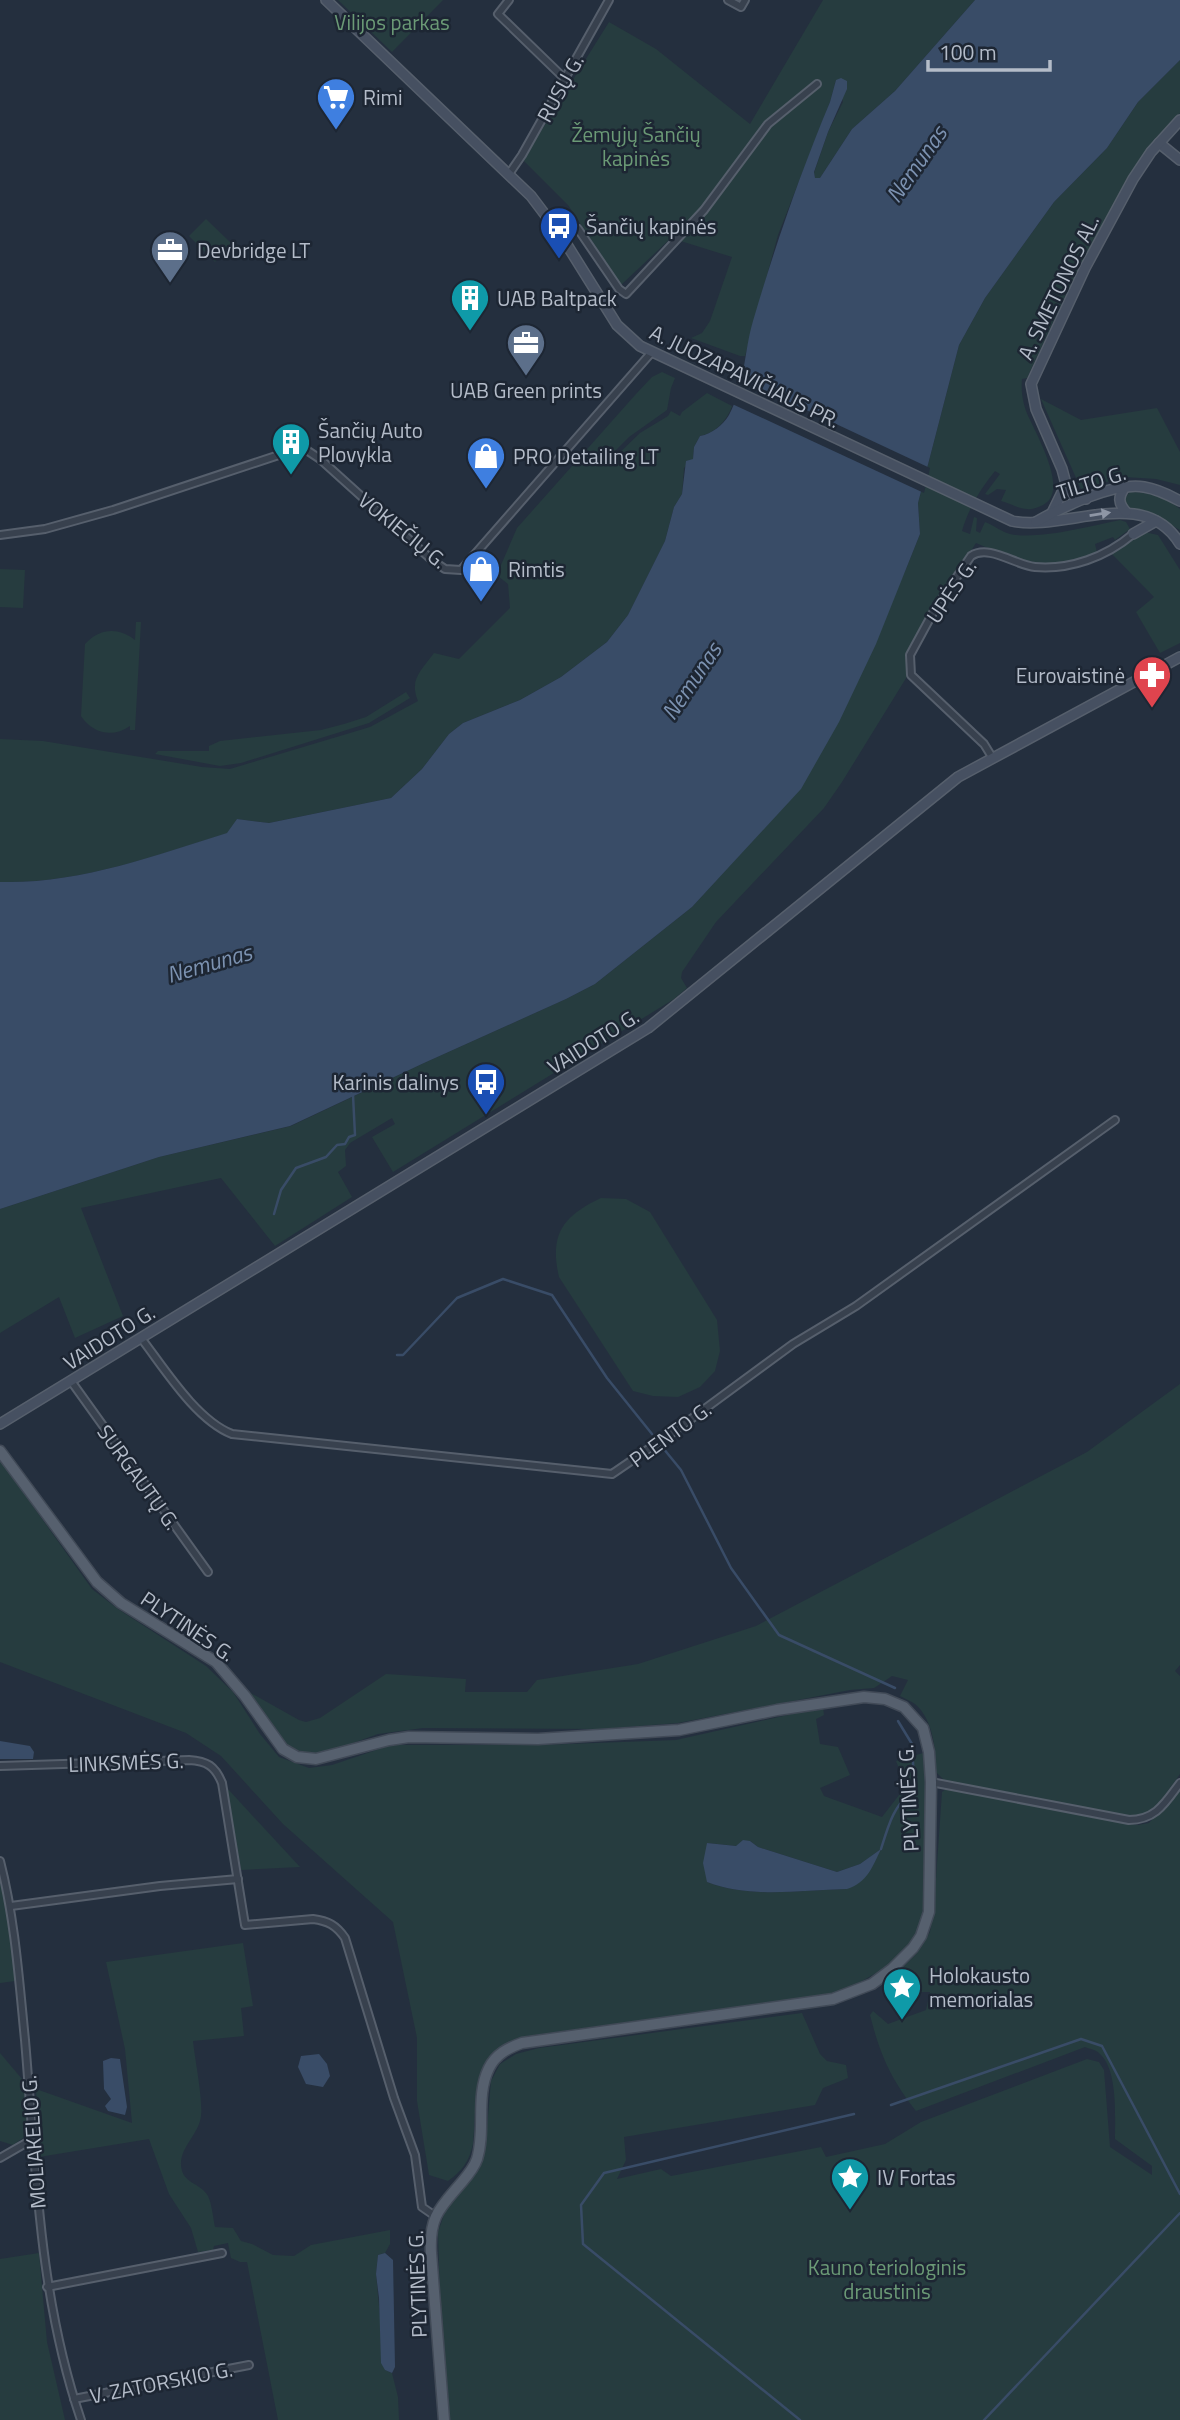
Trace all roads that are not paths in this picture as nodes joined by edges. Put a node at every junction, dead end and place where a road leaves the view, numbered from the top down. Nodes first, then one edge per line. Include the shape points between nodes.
1 (326, 0) edge
2 (509, 0) edge
3 (609, 0) edge
4 (728, 0) edge
5 (745, 0) edge
6 (565, 79) junction
7 (817, 84) dead end
8 (1180, 120) edge
9 (1159, 143) junction
10 (1180, 160) edge
11 (509, 174) junction
12 (562, 237) junction
13 (651, 353) junction
14 (1066, 484) junction
15 (1125, 487) junction
16 (1086, 499) junction
17 (1180, 501) edge
18 (1128, 512) junction
19 (1052, 513) junction
20 (1070, 520) joint
21 (1156, 521) junction
22 (1034, 523) junction
23 (1133, 534) junction
24 (0, 535) edge
25 (1180, 544) edge
26 (1180, 657) edge
27 (992, 757) junction
28 (1115, 1120) dead end
29 (141, 1338) junction
30 (71, 1381) junction
31 (0, 1424) edge
32 (0, 1451) edge
33 (208, 1573) dead end
34 (0, 1766) edge
35 (931, 1782) junction
36 (1180, 1783) edge
37 (0, 1861) edge
38 (238, 1879) junction
39 (11, 1906) junction
40 (33, 2139) junction
41 (0, 2158) edge
42 (435, 2216) junction
43 (222, 2253) dead end
44 (47, 2287) junction
45 (249, 2365) dead end
46 (74, 2399) junction
47 (81, 2420) edge
48 (444, 2420) edge

1 - 11 main road, A. JUOZAPAVIČIAUS PR.
2 - 6 street via 498,14
3 - 6 street, RUSŲ G.
4 - 5 street via 741,7
6 - 11 street, RUSŲ G.
7 - 12 street via 768,124 704,210 626,294 578,229
8 - 9 main road, A. SMETONOS AL.
9 - 10 main road
9 - 14 main road, A. SMETONOS AL. via 1133,179 1085,268 1031,384 1036,409
11 - 12 main road, A. JUOZAPAVIČIAUS PR.
12 - 13 main road, A. JUOZAPAVIČIAUS PR. via 617,325
13 - 22 main road, A. JUOZAPAVIČIAUS PR. via 1012,521
13 - 24 street, VOKIEČIŲ G. via 461,570 445,569 433,561 320,459 303,450 59,525
14 - 16 main road via 1076,497
14 - 19 main road
15 - 16 main road, TILTO G.
15 - 17 main road, TILTO G. via 1146,487
15 - 18 main road via 1119,501
16 - 19 main road, TILTO G.
20 -> 18 main road, TILTO G.
18 - 21 main road, TILTO G.
18 - 23 main road
19 - 22 main road
20 - 22 main road, A. JUOZAPAVIČIAUS PR.
21 - 23 main road
21 - 25 main road, TILTO G.
23 - 27 street, UPĖS G. via 1094,558 1061,565 1031,567 987,552 976,553 935,609 910,655 911,675
26 - 27 main road, VAIDOTO G.
27 - 29 main road, VAIDOTO G. via 935,794 648,1028
28 - 29 street, PLENTO G. via 612,1474 232,1434 200,1412
29 - 30 main road, VAIDOTO G.
30 - 31 main road, VAIDOTO G.
30 - 33 street, SURGAUTŲ G.
32 - 35 main road, PLYTINĖS G. via 102,1588 216,1662 273,1738 297,1757 327,1758 409,1737 538,1739 679,1730 864,1697 894,1702 916,1719 927,1739
34 - 38 street, LINKSMĖS G. via 206,1762 222,1783
35 - 36 street via 1129,1820 1144,1820 1156,1813
35 - 42 main road, PLYTINĖS G. via 929,1912 913,1948 892,1969 861,1990 833,2000 522,2043 505,2050 491,2065 484,2083 474,2165
37 - 39 street, MOLIAKELIO G.
38 - 39 street
38 - 42 street, LINKSMĖS G. via 245,1925 323,1920 345,1938 415,2155 422,2207
39 - 40 street, MOLIAKELIO G.
40 - 41 street
40 - 44 street, MOLIAKELIO G.
42 - 48 main road, PLYTINĖS G. via 431,2253
43 - 44 street
44 - 46 street, MOLIAKELIO G.
45 - 46 street, V. ZATORSKIO G.
46 - 47 street, MOLIAKELIO G.

